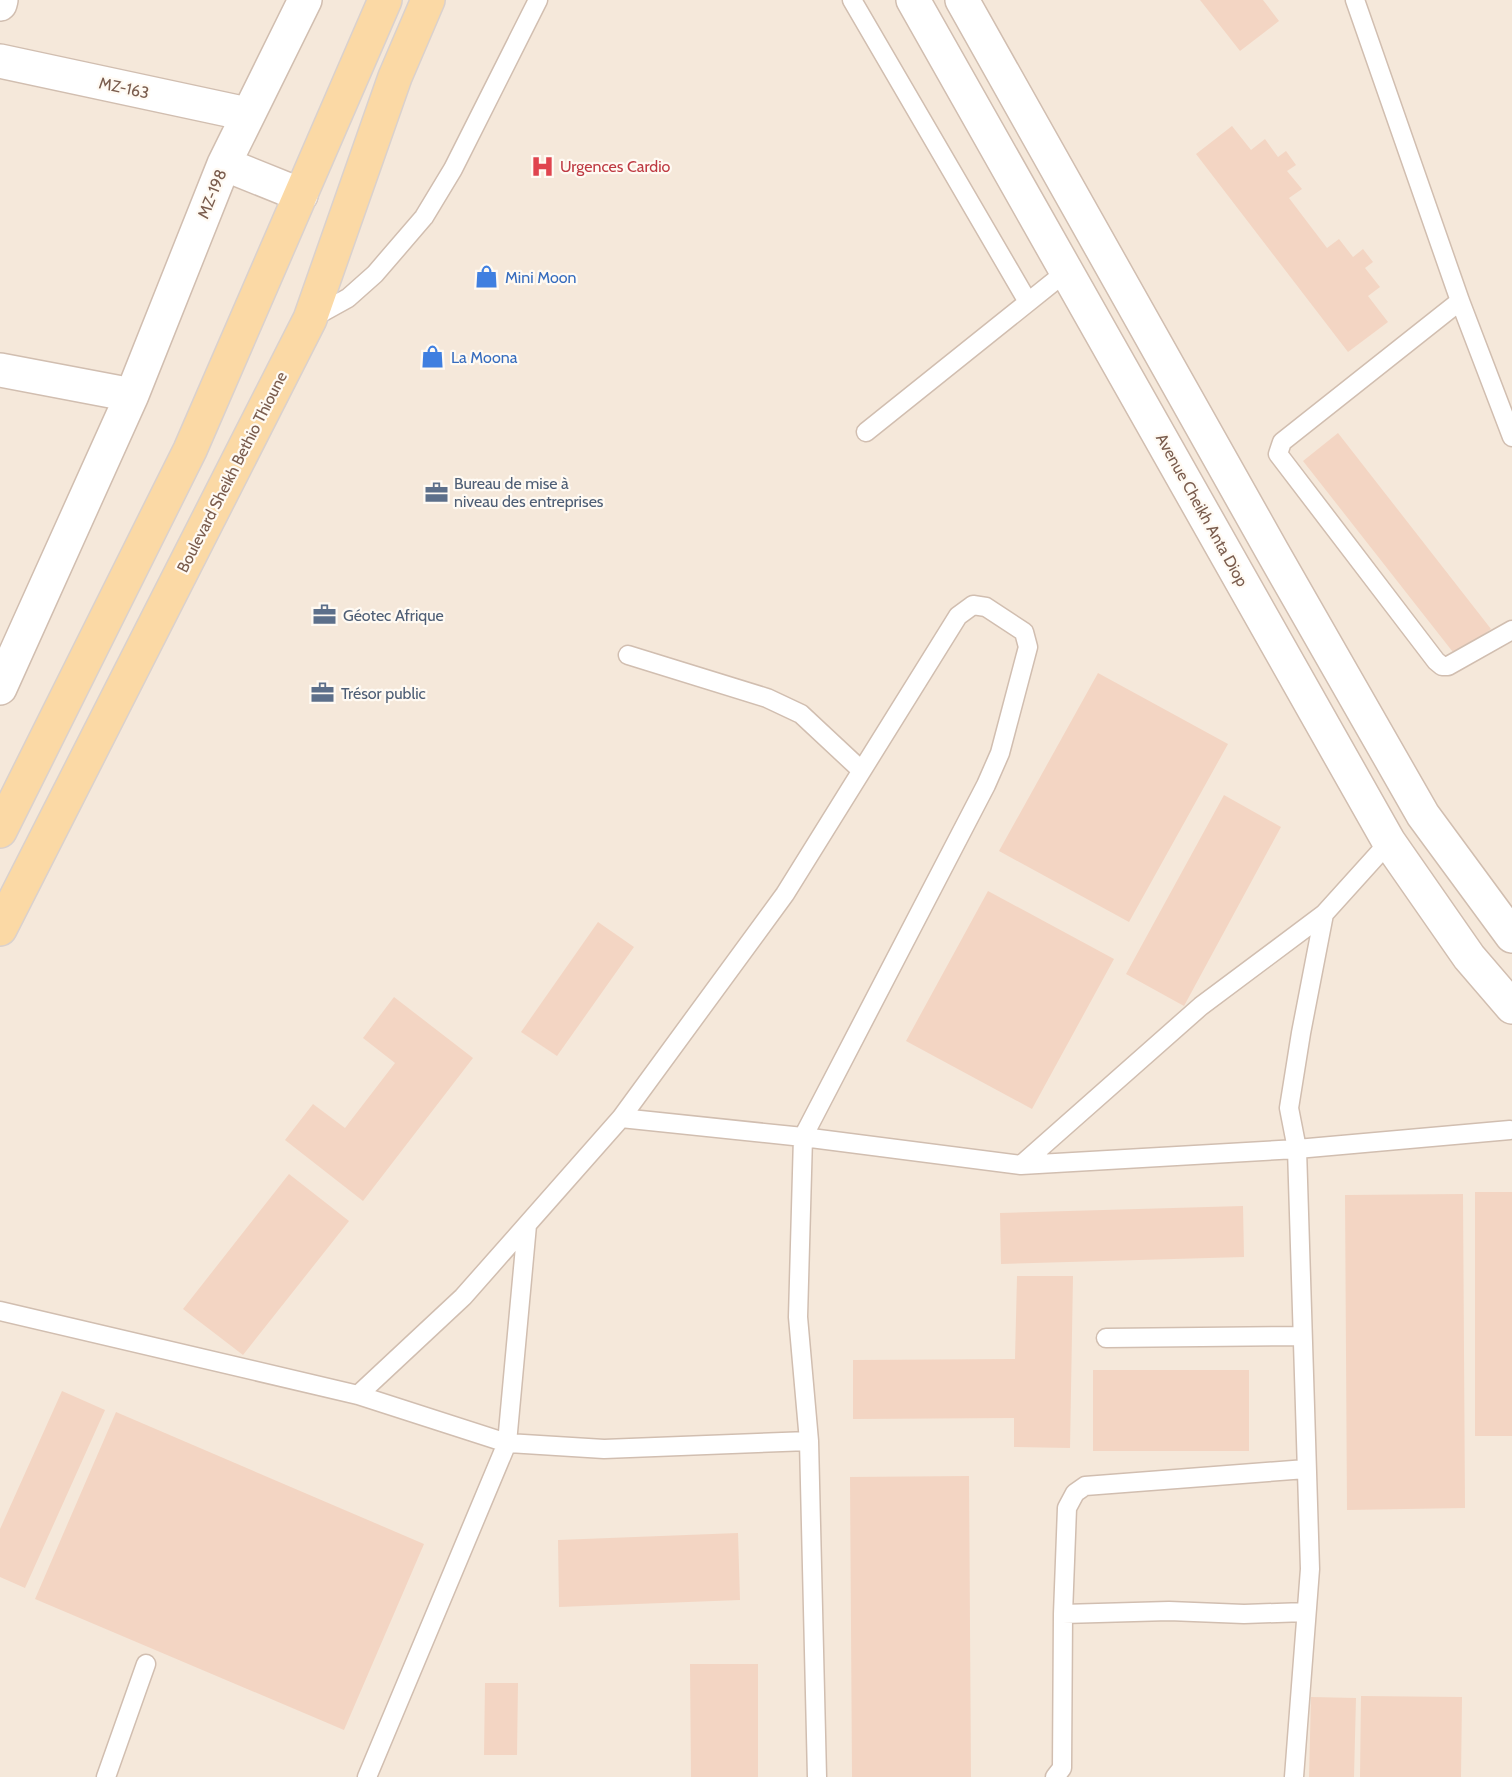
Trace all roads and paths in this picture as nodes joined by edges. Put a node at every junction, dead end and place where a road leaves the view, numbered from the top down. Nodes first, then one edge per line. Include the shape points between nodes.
1 (1, 0) edge
2 (305, 0) edge
3 (385, 0) edge
4 (428, 0) edge
5 (538, 0) edge
6 (852, 0) edge
7 (913, 0) edge
8 (962, 0) edge
9 (1355, 0) edge
10 (0, 4) edge
11 (0, 61) edge
12 (248, 114) junction
13 (224, 164) junction
14 (301, 195) junction
15 (1067, 271) junction
16 (1460, 301) junction
17 (1028, 302) junction
18 (310, 319) junction
19 (0, 370) edge
20 (132, 395) junction
21 (866, 432) dead end
22 (1512, 437) edge
23 (1512, 630) edge
24 (628, 655) dead end
25 (0, 686) edge
26 (861, 771) junction
27 (0, 831) edge
28 (1389, 842) junction
29 (1324, 914) junction
30 (0, 929) edge
31 (1512, 936) edge
32 (1512, 1007) edge
33 (621, 1118) junction
34 (1510, 1130) dead end
35 (803, 1137) junction
36 (1297, 1149) junction
37 (1021, 1165) junction
38 (527, 1225) junction
39 (0, 1311) edge
40 (1302, 1336) junction
41 (1106, 1338) dead end
42 (358, 1395) junction
43 (809, 1442) junction
44 (507, 1443) junction
45 (1306, 1469) junction
46 (1306, 1612) junction
47 (1064, 1614) junction
48 (146, 1664) dead end
49 (106, 1777) edge
50 (367, 1777) edge
51 (818, 1777) edge
52 (1055, 1777) edge
53 (1294, 1777) edge

1 - 10 street
2 - 12 street, MZ-198
3 - 14 main road
4 - 18 main road, Boulevard Sheikh Bethio Thioune via 395,77
5 - 18 lane via 453,169 424,217 375,274 348,298
6 - 17 lane
7 - 15 street, Avenue Cheikh Anta Diop
8 - 31 street via 1423,815
9 - 16 lane
11 - 12 street, MZ-163
12 - 13 street, MZ-198
13 - 14 street
13 - 20 street, MZ-198
14 - 27 main road via 190,450
15 - 17 lane
15 - 28 street, Avenue Cheikh Anta Diop
16 - 22 lane
16 - 23 lane via 1282,442 1278,454 1442,666
17 - 21 lane
18 - 30 main road, Boulevard Sheikh Bethio Thioune
19 - 20 street
20 - 25 street, MZ-198
24 - 26 lane via 767,698 801,714
26 - 33 lane via 785,894
26 - 35 lane via 958,616 973,605 986,607 1024,632 1028,647 1000,753
28 - 29 lane
28 - 32 street, Avenue Cheikh Anta Diop via 1469,957
29 - 36 lane via 1289,1108
29 - 37 lane via 1201,1006
33 - 35 lane
33 - 38 lane
34 - 36 lane
35 - 37 lane
35 - 43 lane via 798,1317
36 - 37 lane
36 - 40 lane
38 - 42 lane via 463,1297
38 - 44 lane
39 - 42 lane
40 - 41 lane
40 - 45 lane
42 - 44 lane
43 - 44 lane via 604,1449
43 - 51 lane
44 - 50 lane
45 - 46 lane via 1310,1569
45 - 47 lane via 1085,1486 1075,1493 1067,1508
46 - 47 lane
46 - 53 lane
47 - 52 lane via 1062,1768
48 - 49 lane

